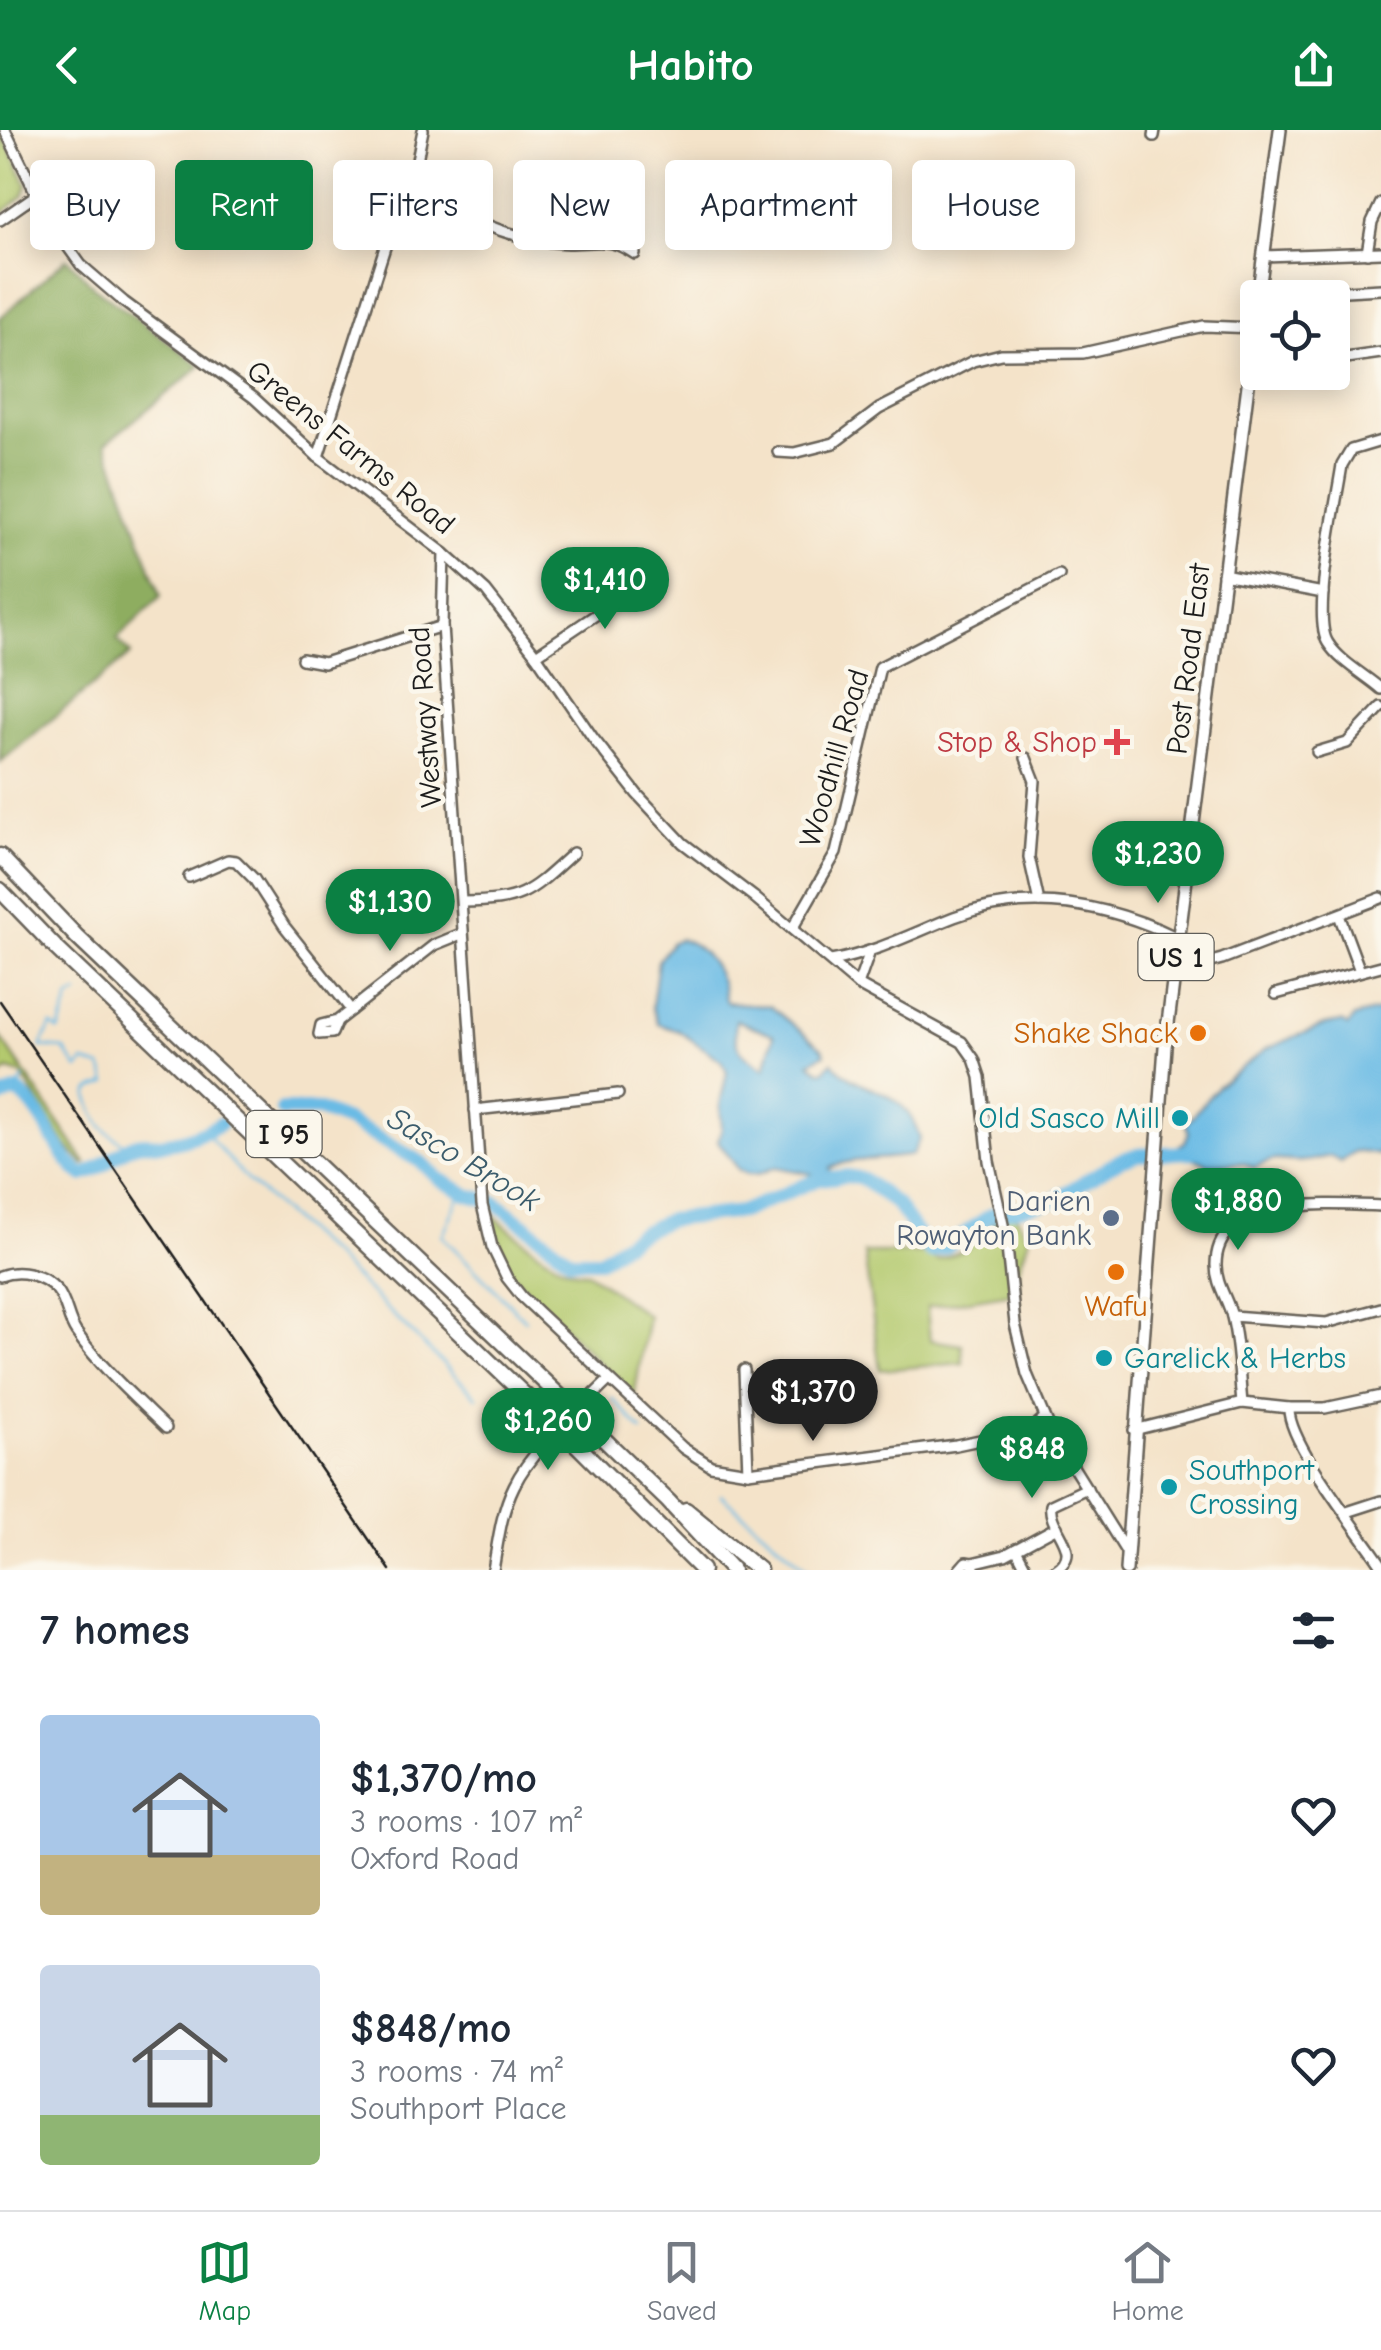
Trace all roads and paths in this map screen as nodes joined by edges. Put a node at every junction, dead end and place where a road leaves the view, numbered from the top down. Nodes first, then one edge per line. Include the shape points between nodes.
1 (6, 130) edge
2 (424, 130) edge
3 (1280, 130) edge
4 (416, 160) edge
5 (30, 182) edge
6 (30, 199) edge
7 (1381, 204) edge
8 (0, 220) edge
9 (493, 225) edge
10 (69, 250) edge
11 (384, 250) edge
12 (1381, 252) edge
13 (1368, 253) junction
14 (635, 254) dead end
15 (1264, 256) junction
16 (1261, 280) edge
17 (1381, 289) edge
18 (1350, 291) edge
19 (1240, 327) edge
20 (1381, 353) edge
21 (1350, 357) edge
22 (1250, 390) edge
23 (1381, 441) edge
24 (778, 452) dead end
25 (318, 456) junction
26 (444, 553) junction
27 (1224, 574) junction
28 (1059, 575) dead end
29 (652, 577) dead end
30 (1323, 593) junction
31 (442, 626) junction
32 (536, 655) junction
33 (302, 659) dead end
34 (1381, 689) edge
35 (1381, 707) edge
36 (1317, 752) dead end
37 (1026, 758) dead end
38 (573, 854) dead end
39 (0, 856) edge
40 (189, 878) dead end
41 (0, 890) edge
42 (1381, 898) edge
43 (463, 902) junction
44 (1039, 902) junction
45 (1340, 915) junction
46 (792, 929) junction
47 (461, 934) junction
48 (1178, 938) junction
49 (869, 954) junction
50 (1176, 959) junction
51 (831, 961) junction
52 (1381, 966) edge
53 (1360, 972) junction
54 (858, 984) junction
55 (1276, 994) dead end
56 (351, 1010) junction
57 (337, 1021) dead end
58 (618, 1094) dead end
59 (475, 1110) junction
60 (1381, 1206) edge
61 (0, 1276) edge
62 (1381, 1308) edge
63 (1232, 1316) junction
64 (744, 1370) dead end
65 (609, 1380) junction
66 (1381, 1396) edge
67 (1242, 1403) junction
68 (1290, 1408) junction
69 (1044, 1418) junction
70 (166, 1428) dead end
71 (1032, 1430) junction
72 (1134, 1430) junction
73 (1052, 1434) junction
74 (609, 1444) junction
75 (748, 1472) junction
76 (1087, 1488) junction
77 (632, 1497) junction
78 (1381, 1502) edge
79 (1346, 1512) junction
80 (1057, 1527) junction
81 (1016, 1549) junction
82 (1127, 1553) junction
83 (1381, 1564) edge
84 (973, 1567) edge
85 (493, 1570) edge
86 (688, 1570) edge
87 (702, 1570) edge
88 (732, 1570) edge
89 (759, 1570) edge
90 (960, 1570) edge
91 (1027, 1570) edge
92 (1056, 1570) edge
93 (1126, 1570) edge

1 - 5 street, Greens Farms Road
2 - 4 street
3 - 15 main road, Post Road East / US 1
6 - 8 street
7 - 13 street
9 - 14 street via 538,240 616,242
10 - 25 street, Greens Farms Road via 98,282 254,398
11 - 25 street
12 - 13 street
13 - 15 street
15 - 16 main road, Post Road East / US 1
17 - 18 street
19 - 24 street via 1204,326 1083,354 1001,354 972,361 879,409 834,443
20 - 21 street
22 - 27 main road, Post Road East / US 1
23 - 30 street via 1351,450 1342,466
25 - 26 street, Greens Farms Road
26 - 31 street, Westway Road
26 - 32 street, Greens Farms Road via 486,591
27 - 30 street
27 - 48 main road, Post Road East / US 1
28 - 46 street, Woodhill Road via 880,667 836,854
29 - 32 street
30 - 34 street via 1328,645
31 - 33 street via 324,662
31 - 43 street, Westway Road
32 - 46 street, Greens Farms Road via 637,794 683,843
35 - 36 street via 1346,743
37 - 44 street via 1035,782 1029,857
38 - 43 street via 516,898
39 - 74 highway, I 95, bridge
40 - 56 street via 236,861
41 - 77 highway, I 95, bridge
42 - 45 street
43 - 47 street, Westway Road
44 - 48 street via 1107,909
44 - 49 street via 975,910
45 - 50 street via 1234,955
45 - 53 street
46 - 51 street, Greens Farms Road
47 - 56 street via 434,945
47 - 59 street, Westway Road
48 - 50 main road, Post Road East / US 1
49 - 51 street
49 - 54 street
50 - 72 main road, Post Road East / US 1
51 - 54 street, Greens Farms Road
52 - 53 street
53 - 55 street
54 - 69 street, Greens Farms Road via 962,1042 974,1060 1020,1352
56 - 57 street
58 - 59 street
59 - 65 street, Westway Road via 482,1205 507,1278
60 - 63 street via 1274,1208 1233,1226 1216,1263
61 - 70 street via 32,1274 57,1290 86,1344
62 - 63 street via 1326,1323
63 - 67 street
64 - 75 street
65 - 75 street, Westway Road via 683,1448 711,1466
65 - 85 street via 515,1484
66 - 68 street
67 - 68 street
67 - 72 street
68 - 79 street via 1302,1448
69 - 71 street
69 - 73 street
71 - 73 street
71 - 75 street
72 - 82 main road, US 1
73 - 76 street
74 - 88 highway, I 95
74 - 89 highway
76 - 80 street via 1052,1503
76 - 82 street
77 - 86 highway
77 - 87 highway, I 95
78 - 79 street
79 - 83 street
80 - 81 street
80 - 92 street via 1068,1549
81 - 84 street
81 - 91 street
82 - 93 main road, US 1
84 - 90 street via 963,1563

